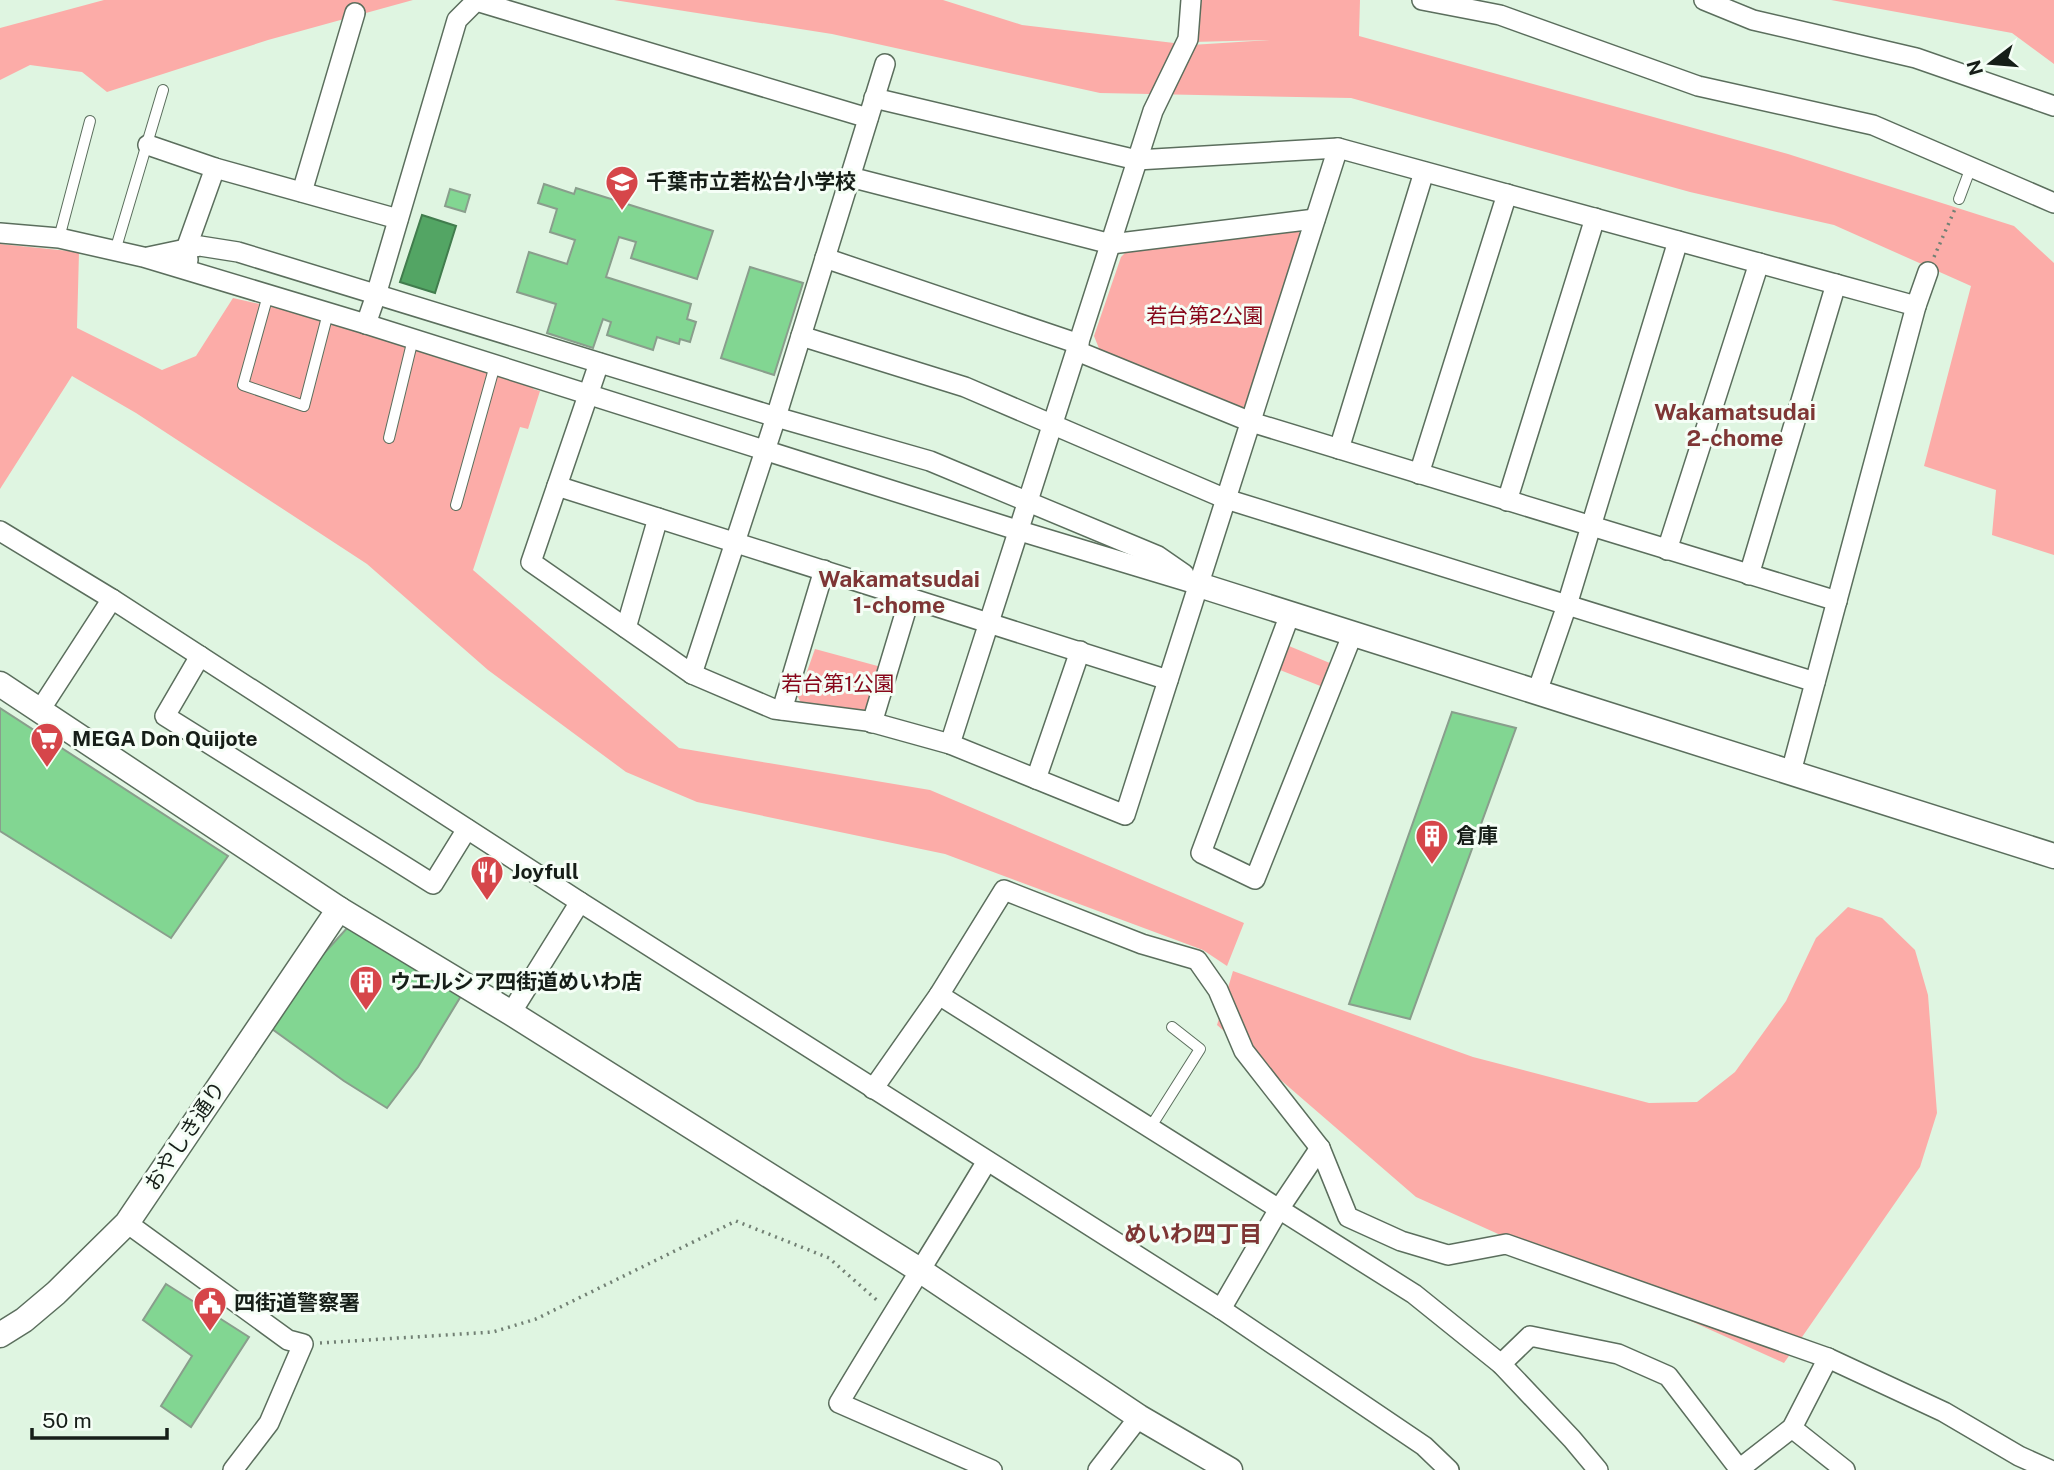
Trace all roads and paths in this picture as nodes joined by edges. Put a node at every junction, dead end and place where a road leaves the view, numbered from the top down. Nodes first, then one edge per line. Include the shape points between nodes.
1 (1191, 0) edge
2 (1422, 0) edge
3 (1704, 0) edge
4 (1502, 8) edge
5 (355, 13) dead end
6 (885, 64) dead end
7 (163, 90) dead end
8 (874, 98) junction
9 (2054, 106) edge
10 (868, 118) junction
11 (90, 121) dead end
12 (148, 145) junction
13 (1338, 148) junction
14 (1137, 160) junction
15 (1971, 167) junction
16 (215, 168) junction
17 (1424, 172) junction
18 (850, 177) junction
19 (302, 192) junction
20 (1507, 194) junction
21 (1959, 199) joint
22 (2054, 203) edge
23 (1595, 218) junction
24 (398, 219) junction
25 (1315, 219) junction
26 (0, 233) edge
27 (59, 238) junction
28 (1678, 241) junction
29 (1111, 244) junction
30 (186, 249) junction
31 (115, 251) junction
32 (143, 257) junction
33 (825, 258) junction
34 (1759, 263) junction
35 (191, 272) junction
36 (1928, 272) joint
37 (1836, 284) junction
38 (268, 295) junction
39 (376, 295) junction
40 (1916, 306) junction
41 (328, 313) junction
42 (366, 324) junction
43 (801, 336) junction
44 (413, 339) junction
45 (1078, 347) junction
46 (599, 363) junction
47 (495, 365) junction
48 (588, 394) junction
49 (776, 417) junction
50 (1251, 422) junction
51 (1053, 426) junction
52 (389, 438) dead end
53 (1339, 449) junction
54 (765, 450) junction
55 (1419, 474) junction
56 (557, 486) junction
57 (1226, 499) junction
58 (1507, 500) junction
59 (1029, 502) junction
60 (456, 505) dead end
61 (657, 518) junction
62 (1591, 526) junction
63 (1019, 530) junction
64 (0, 531) edge
65 (736, 542) junction
66 (1667, 550) junction
67 (824, 570) junction
68 (1749, 575) junction
69 (1199, 585) junction
70 (910, 597) junction
71 (112, 599) junction
72 (1837, 601) junction
73 (1567, 606) junction
74 (1290, 614) junction
75 (989, 622) junction
76 (626, 628) junction
77 (1353, 634) junction
78 (1080, 652) junction
79 (200, 656) junction
80 (692, 674) junction
81 (1168, 680) junction
82 (1815, 682) junction
83 (0, 684) edge
84 (1537, 692) junction
85 (40, 710) junction
86 (782, 710) junction
87 (872, 723) junction
88 (950, 744) junction
89 (1790, 772) junction
90 (1037, 779) junction
91 (467, 829) junction
92 (2054, 856) edge
93 (580, 902) junction
94 (339, 909) junction
95 (939, 995) junction
96 (511, 1013) junction
97 (1172, 1027) dead end
98 (873, 1089) junction
99 (1150, 1128) junction
100 (1320, 1148) junction
101 (987, 1161) junction
102 (1279, 1209) junction
103 (127, 1223) junction
104 (921, 1271) junction
105 (1221, 1309) junction
106 (892, 1314) junction
107 (0, 1335) edge
108 (303, 1344) junction
109 (1828, 1358) junction
110 (1501, 1364) junction
111 (1139, 1417) junction
112 (1792, 1429) junction
113 (233, 1470) edge
114 (992, 1470) edge
115 (1098, 1470) edge
116 (1230, 1470) edge
117 (1449, 1470) edge
118 (1598, 1470) edge
119 (1739, 1470) edge
120 (1846, 1470) edge
121 (2050, 1470) edge

1 - 14 street via 1188,39 1153,111
2 - 4 street
3 - 9 street via 1753,20 1916,58
4 - 15 street via 1698,86 1873,125
5 - 19 street
6 - 8 street
7 - 12 lane
8 - 10 street
8 - 14 street
10 - 18 street
10 - 24 street via 476,1 457,20
11 - 27 lane
12 - 16 street
12 - 31 lane
13 - 14 street
13 - 17 street
13 - 25 street
14 - 29 street
15 - 21 lane
15 - 22 street
16 - 19 street
16 - 30 street
17 - 20 street
17 - 53 street
18 - 29 street
18 - 33 street
19 - 24 street
20 - 23 street
20 - 55 street
21 - 36 path
23 - 28 street
23 - 58 street
24 - 39 street
25 - 29 street
25 - 50 street
26 - 27 street
27 - 31 street
28 - 34 street
28 - 62 street
29 - 45 street
30 - 32 street
30 - 35 street
30 - 39 street via 239,252
31 - 32 street
32 - 35 street
33 - 43 street
33 - 45 street
34 - 37 street
34 - 66 street
35 - 38 street
36 - 40 street
37 - 40 street
37 - 68 street
38 - 41 street
38 - 41 lane via 243,386 304,406
39 - 42 street
39 - 46 street
40 - 72 street
41 - 42 street
42 - 44 street
43 - 49 street
43 - 51 street via 965,387
44 - 47 street
44 - 52 lane
45 - 50 street
45 - 51 street
46 - 48 street
46 - 49 street
47 - 48 street
47 - 60 lane
48 - 54 street
48 - 56 street
49 - 54 street
49 - 59 street via 930,461
50 - 53 street
50 - 57 street
51 - 57 street
51 - 59 street
53 - 55 street
54 - 63 street
54 - 65 street
55 - 58 street
56 - 61 street
56 - 76 street via 531,562
57 - 69 street
57 - 73 street
58 - 62 street
59 - 63 street
59 - 69 street via 1158,556
61 - 65 street
61 - 76 street
62 - 66 street
62 - 73 street
63 - 69 street
63 - 75 street
64 - 71 street
65 - 67 street
65 - 80 street
66 - 68 street
67 - 70 street
67 - 86 street
68 - 72 street
69 - 74 street
69 - 81 street
70 - 75 street
70 - 87 street
71 - 79 street
71 - 85 street
72 - 82 street
73 - 82 street
73 - 84 street
74 - 77 street
74 - 77 street via 1201,853 1255,879
75 - 78 street
75 - 88 street
76 - 80 street
77 - 84 street
78 - 81 street
78 - 90 street
79 - 91 street
79 - 91 street via 164,716 433,884
80 - 86 street
81 - 90 street via 1125,815
82 - 89 street
83 - 85 street
84 - 89 street
85 - 94 street
86 - 87 street
87 - 88 street
88 - 90 street
89 - 92 street
91 - 93 street
93 - 96 street
93 - 98 street
94 - 96 street
94 - 103 street, おやしき通り
95 - 98 street
95 - 99 street
95 - 100 street via 1004,890 1142,944 1197,960 1218,990 1244,1051
96 - 104 street
97 - 99 lane via 1200,1049
98 - 101 street
99 - 102 street
100 - 102 street
100 - 109 street via 1348,1217 1401,1241 1448,1255 1506,1244
101 - 104 street
101 - 105 street
102 - 105 street
102 - 110 street via 1414,1294
103 - 107 street, おやしき通り via 56,1293
103 - 108 street via 288,1340
104 - 106 street
104 - 111 street
105 - 117 street via 1424,1446
106 - 108 path via 829,1258 736,1222 536,1319 504,1329
106 - 114 street via 839,1403
108 - 113 street via 269,1423
109 - 112 street
109 - 121 street via 1944,1412
110 - 118 street
110 - 119 street via 1530,1336 1618,1354 1656,1370 1668,1376
111 - 115 street
111 - 116 street
112 - 119 street
112 - 120 street

